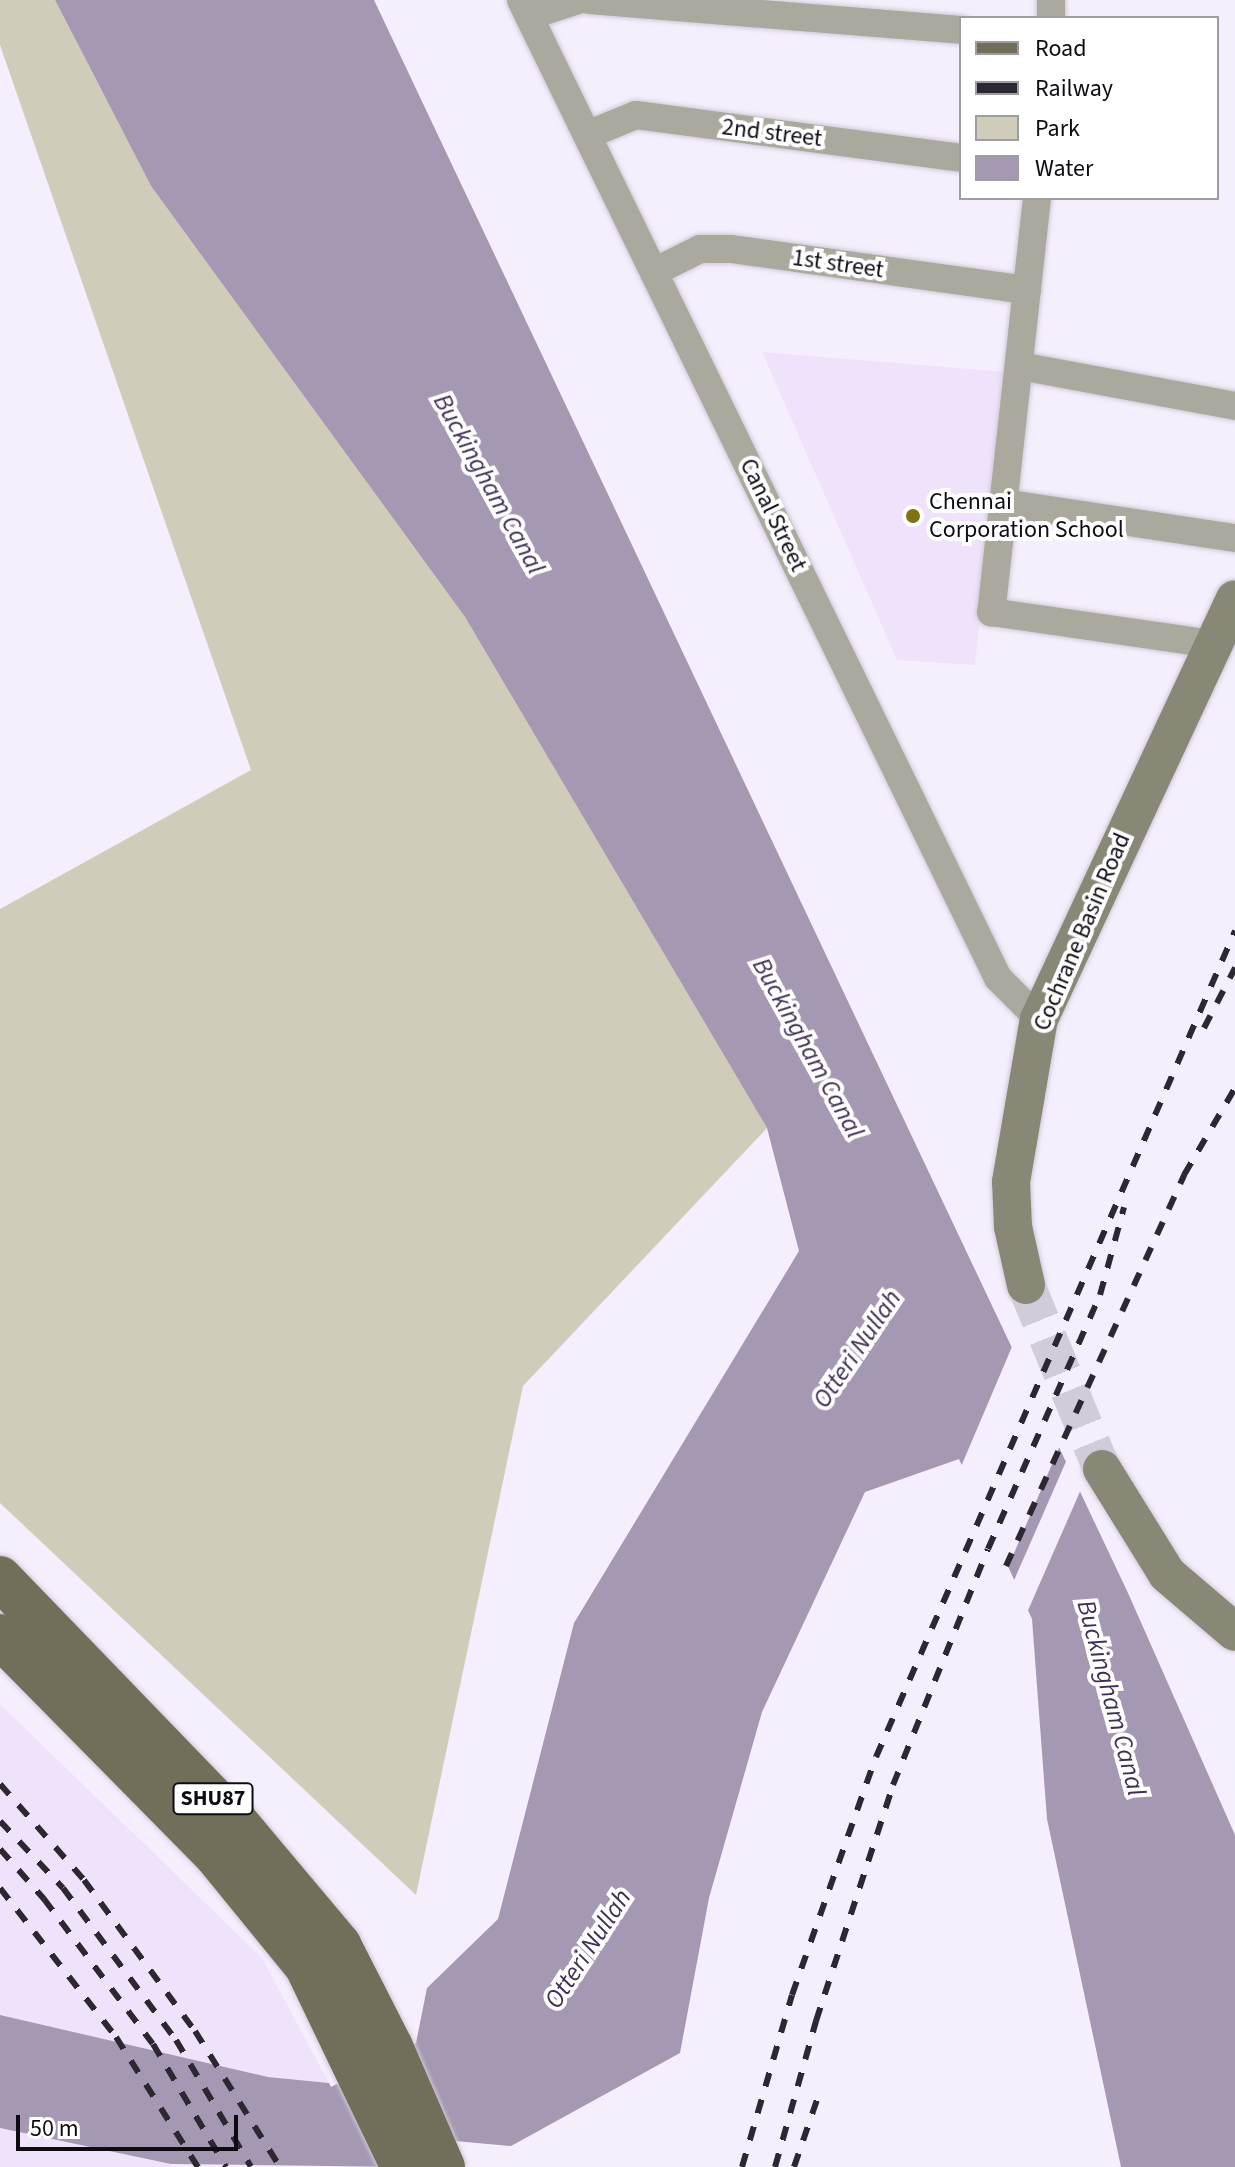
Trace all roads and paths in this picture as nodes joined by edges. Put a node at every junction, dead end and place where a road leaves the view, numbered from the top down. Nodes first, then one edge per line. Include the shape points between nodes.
1 (578, 0) edge
2 (589, 0) edge
3 (525, 8) edge
4 (959, 30) edge
5 (587, 135) junction
6 (959, 158) edge
7 (1037, 200) edge
8 (654, 272) junction
9 (1027, 290) junction
10 (1020, 366) junction
11 (1235, 406) edge
12 (1003, 503) junction
13 (1235, 538) edge
14 (1235, 599) edge
15 (1212, 644) junction
16 (1039, 1019) junction
17 (1026, 1285) tunnel mouth
18 (1102, 1469) tunnel mouth
19 (0, 1578) edge
20 (1235, 1632) edge
21 (0, 1636) edge
22 (373, 2055) junction
23 (403, 2167) edge
24 (443, 2167) edge

1 - 3 street
2 - 4 street
3 - 5 street, Canal Street
5 - 6 street, 2nd street via 636,115
5 - 8 street, Canal Street
7 - 9 street
8 - 9 street, 1st street via 700,249 731,249
8 - 16 street, Canal Street via 998,978
9 - 10 street
10 - 11 street
10 - 12 street
12 - 13 street
12 - 15 street via 991,612
14 - 15 main road, Cochrane Basin Road
15 - 16 main road, Cochrane Basin Road
16 - 17 main road, Cochrane Basin Road via 1011,1182 1013,1227
18 - 20 main road via 1167,1574
19 - 22 main road, SHU87 via 235,1821 339,1945
21 - 22 main road, SHU87 via 215,1854
22 - 23 main road, SHU87
22 - 24 main road, SHU87

